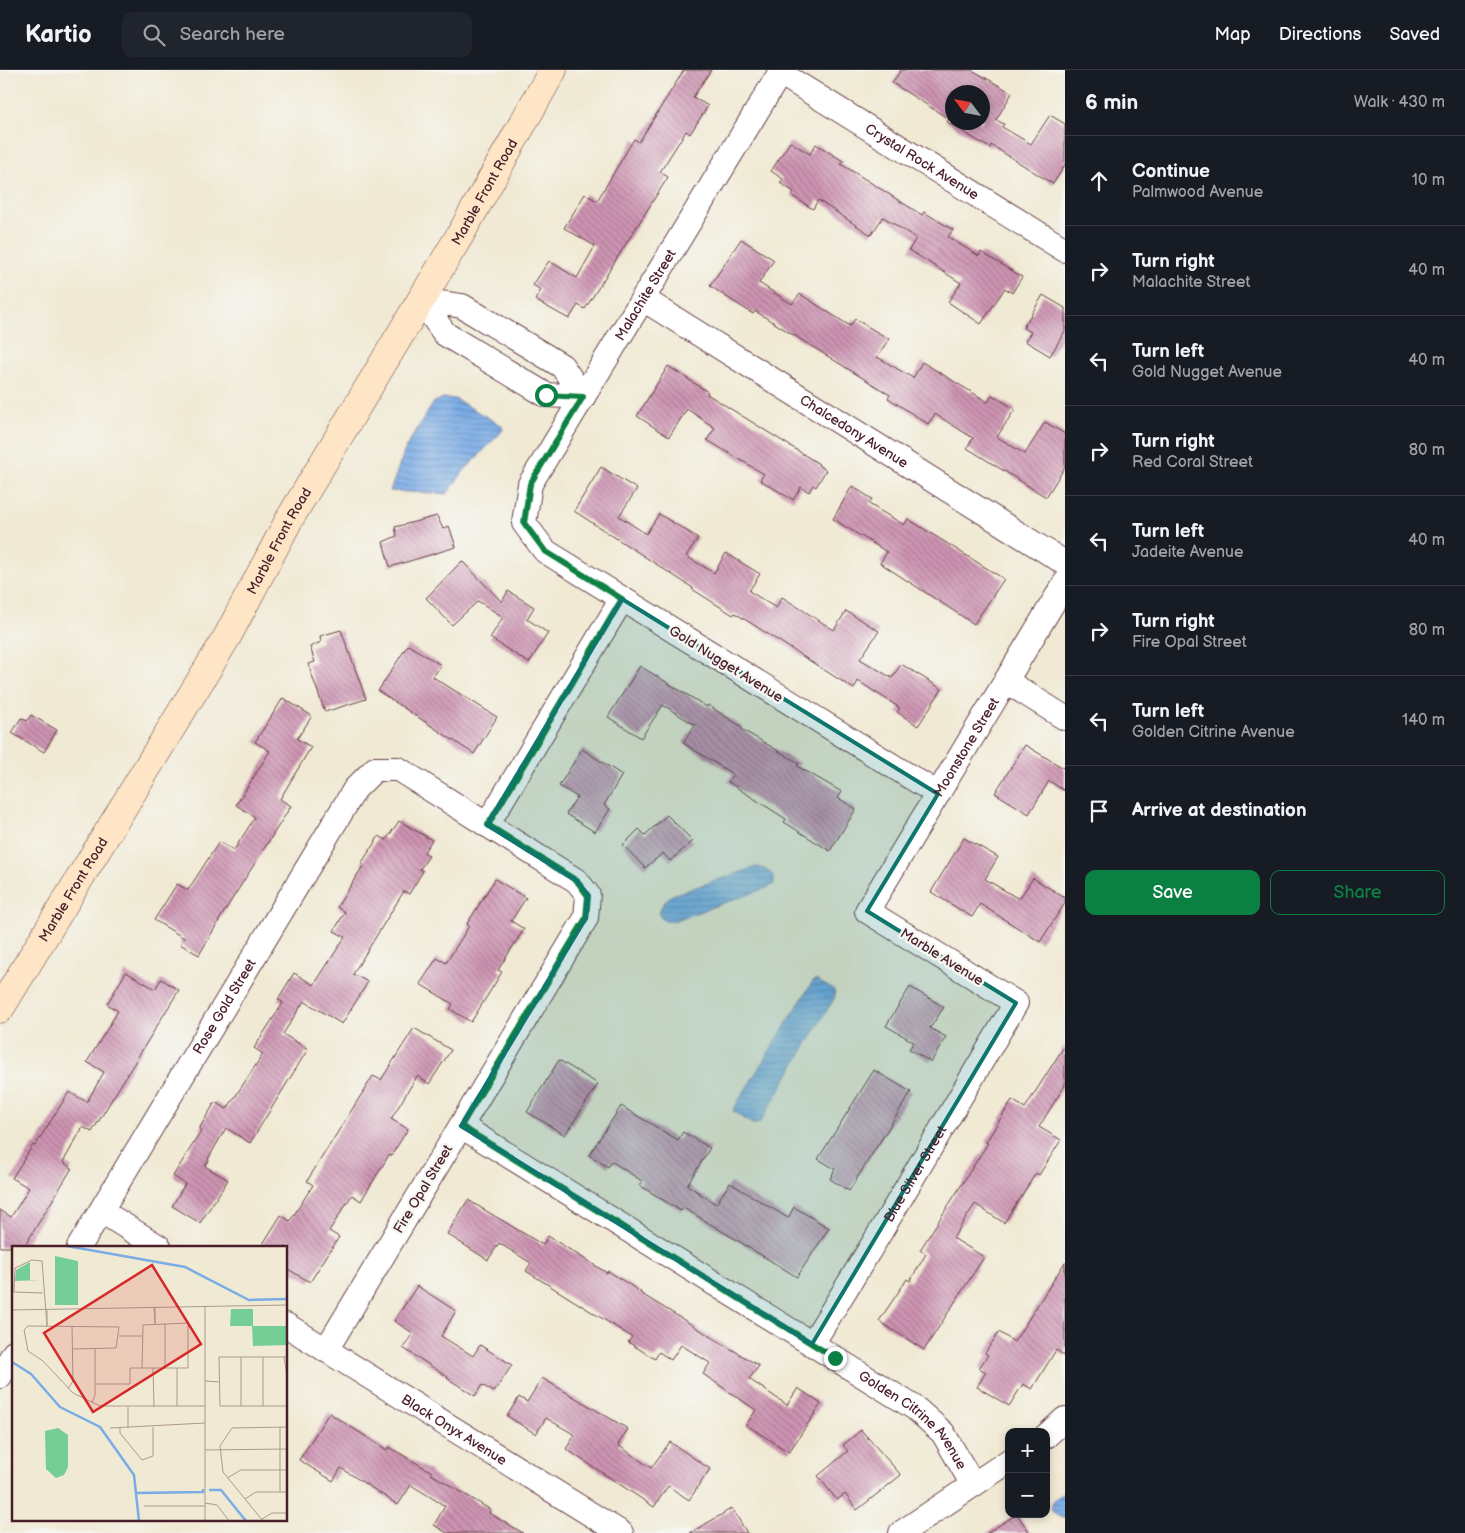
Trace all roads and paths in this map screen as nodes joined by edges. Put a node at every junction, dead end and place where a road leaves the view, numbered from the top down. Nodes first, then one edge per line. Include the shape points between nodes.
1 (553, 70) edge
2 (780, 73) joint
3 (1065, 250) edge
4 (642, 299) junction
5 (421, 300) junction
6 (583, 397) junction
7 (524, 523) joint
8 (1065, 563) edge
9 (1065, 584) edge
10 (622, 599) junction
11 (1006, 681) junction
12 (1065, 718) edge
13 (938, 794) junction
14 (488, 825) junction
15 (867, 911) joint
16 (1016, 1003) joint
17 (0, 1009) edge
18 (461, 1126) junction
19 (101, 1211) junction
20 (80, 1246) edge
21 (157, 1246) edge
22 (288, 1327) edge
23 (812, 1344) junction
24 (326, 1350) junction
25 (12, 1356) edge
26 (0, 1376) edge
27 (1065, 1419) edge
28 (1050, 1432) edge
29 (1005, 1464) edge
30 (973, 1485) junction
31 (621, 1533) edge
32 (901, 1533) edge

1 - 5 street, Marble Front Road
2 - 3 street, Crystal Rock Avenue
2 - 4 street, Malachite Street
4 - 6 street, Malachite Street
4 - 8 street, Chalcedony Avenue
5 - 6 street via 462,306 554,361 562,366
5 - 6 street via 445,334 546,395
5 - 17 street, Marble Front Road via 290,518 227,636
6 - 7 street, Malachite Street via 530,484
7 - 10 street, Gold Nugget Avenue via 545,551
9 - 11 street, Moonstone Street
10 - 13 street, Gold Nugget Avenue
10 - 14 street
11 - 12 street
11 - 13 street, Moonstone Street
13 - 15 street, Moonstone Street
14 - 18 street, Fire Opal Street via 577,881 588,896 586,918
14 - 19 street, Rose Gold Street via 398,769 375,769 355,789
15 - 16 street, Marble Avenue
16 - 23 street, Blue Silver Street
18 - 23 street, Golden Citrine Avenue
18 - 24 street, Fire Opal Street
19 - 20 street, Rose Gold Street
19 - 21 street
22 - 24 street, Black Onyx Avenue
23 - 30 street, Golden Citrine Avenue via 915,1408 944,1433
24 - 31 street, Black Onyx Avenue
25 - 26 street
27 - 28 street
29 - 30 street
30 - 32 street

